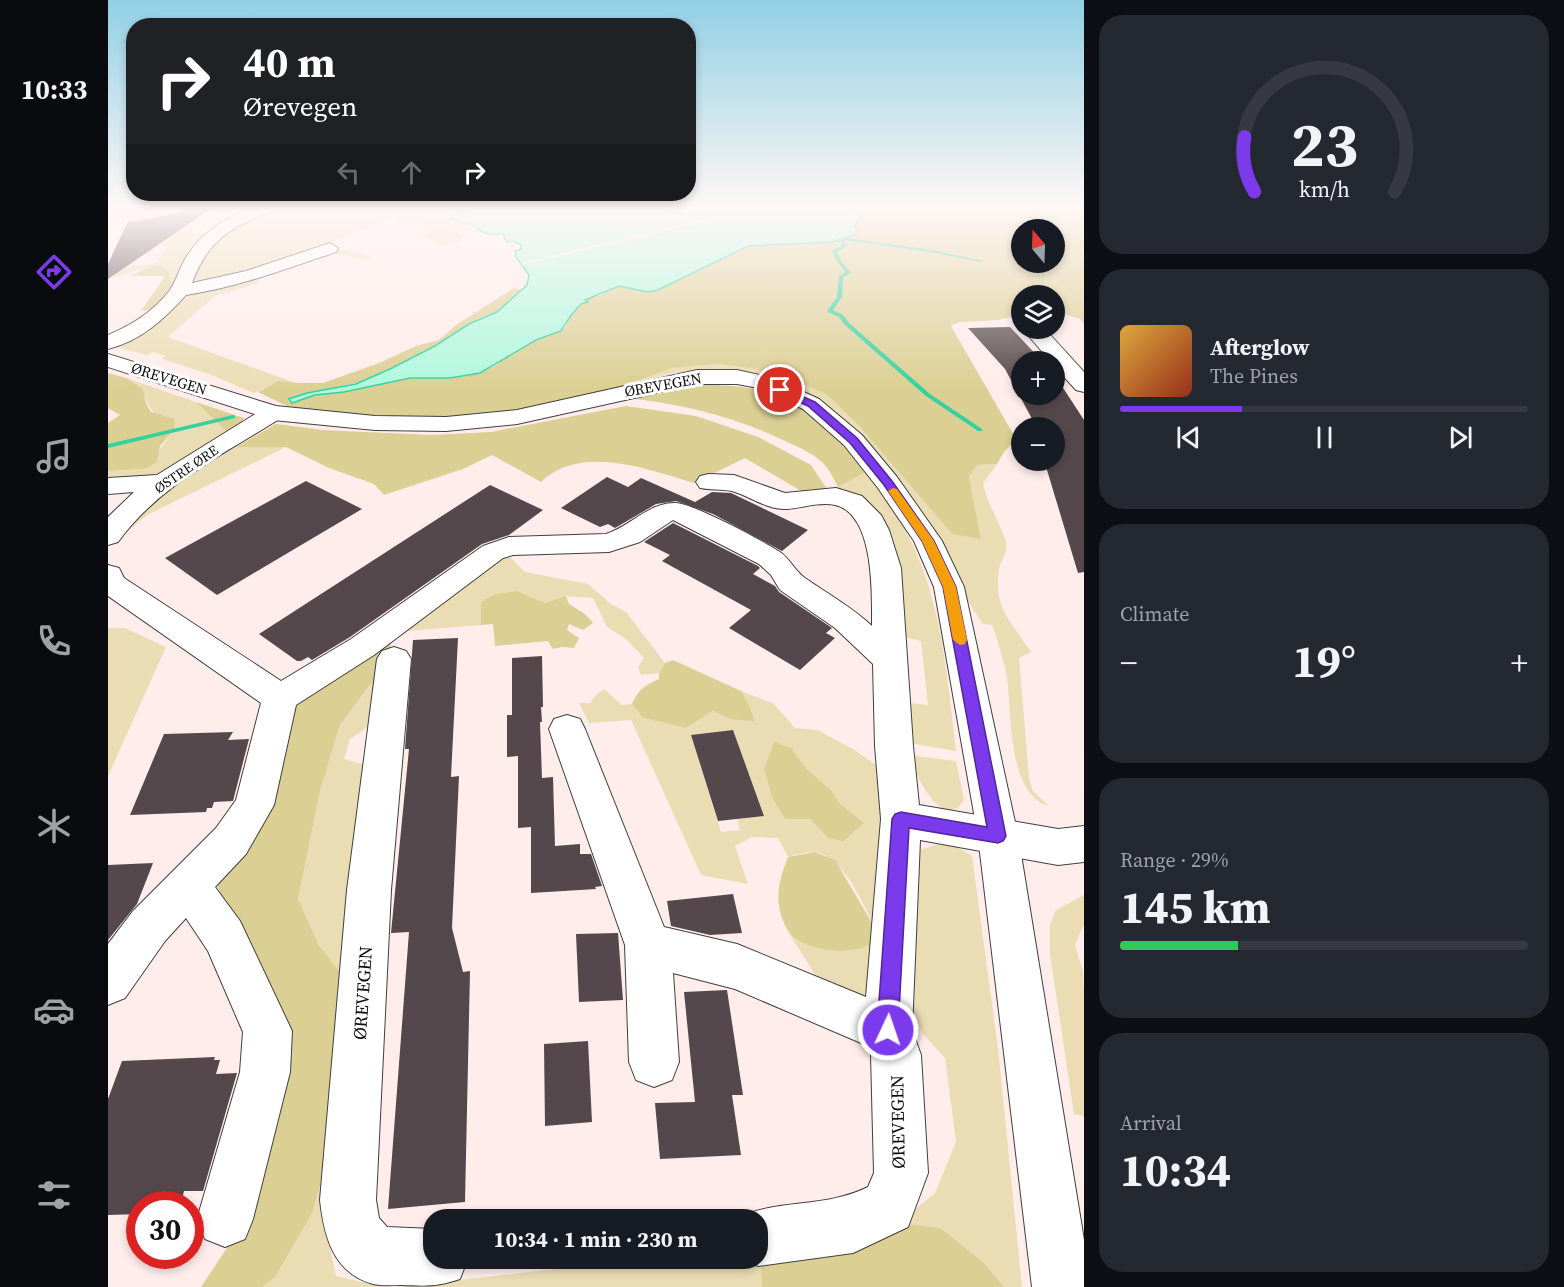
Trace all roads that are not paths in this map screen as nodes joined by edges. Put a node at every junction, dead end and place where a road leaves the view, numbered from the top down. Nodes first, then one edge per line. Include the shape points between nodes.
1 (188, 268) edge
2 (272, 268) edge
3 (180, 290) junction
4 (1042, 339) edge
5 (108, 343) edge
6 (108, 360) edge
7 (1084, 385) edge
8 (273, 413) junction
9 (165, 482) junction
10 (709, 482) dead end
11 (108, 486) edge
12 (108, 536) edge
13 (108, 575) edge
14 (394, 659) dead end
15 (891, 661) junction
16 (280, 698) junction
17 (567, 729) dead end
18 (901, 819) junction
19 (998, 836) junction
20 (1084, 844) edge
21 (189, 886) junction
22 (648, 945) junction
23 (108, 982) edge
24 (888, 1030) junction
25 (654, 1062) dead end
26 (225, 1219) dead end
27 (768, 1236) edge
28 (423, 1257) edge
29 (1062, 1287) edge

1 - 3 street
2 - 3 street via 216,285
3 - 5 street via 137,330
4 - 7 street
6 - 8 street, ØREVEGEN
8 - 9 street, ØSTRE ØRE
8 - 19 street, ØREVEGEN via 375,423 446,424 517,417 697,377 737,377 765,383 811,404 853,440 888,483 928,541 949,587
9 - 11 street
9 - 12 street, ØSTRE ØRE via 134,506
10 - 15 street, ØREVEGEN via 734,483 783,501 836,496 852,502 867,515 886,568
13 - 16 street via 111,583
14 - 28 street, ØREVEGEN via 369,890 348,1200 352,1231 374,1255
15 - 16 street via 846,620 791,583 769,558 676,511 660,514 630,536 609,543 509,546 493,552 395,626 320,677
15 - 18 street, ØREVEGEN
16 - 21 street via 254,805 231,841
17 - 22 street
18 - 19 street
18 - 24 street, ØREVEGEN
19 - 20 street via 1058,847
19 - 29 street, ØREVEGEN
21 - 23 street via 149,926
21 - 26 street via 225,936 268,1031 265,1072
22 - 24 street via 737,967
22 - 25 street
24 - 27 street, ØREVEGEN via 896,1055 901,1173 888,1207 853,1225

